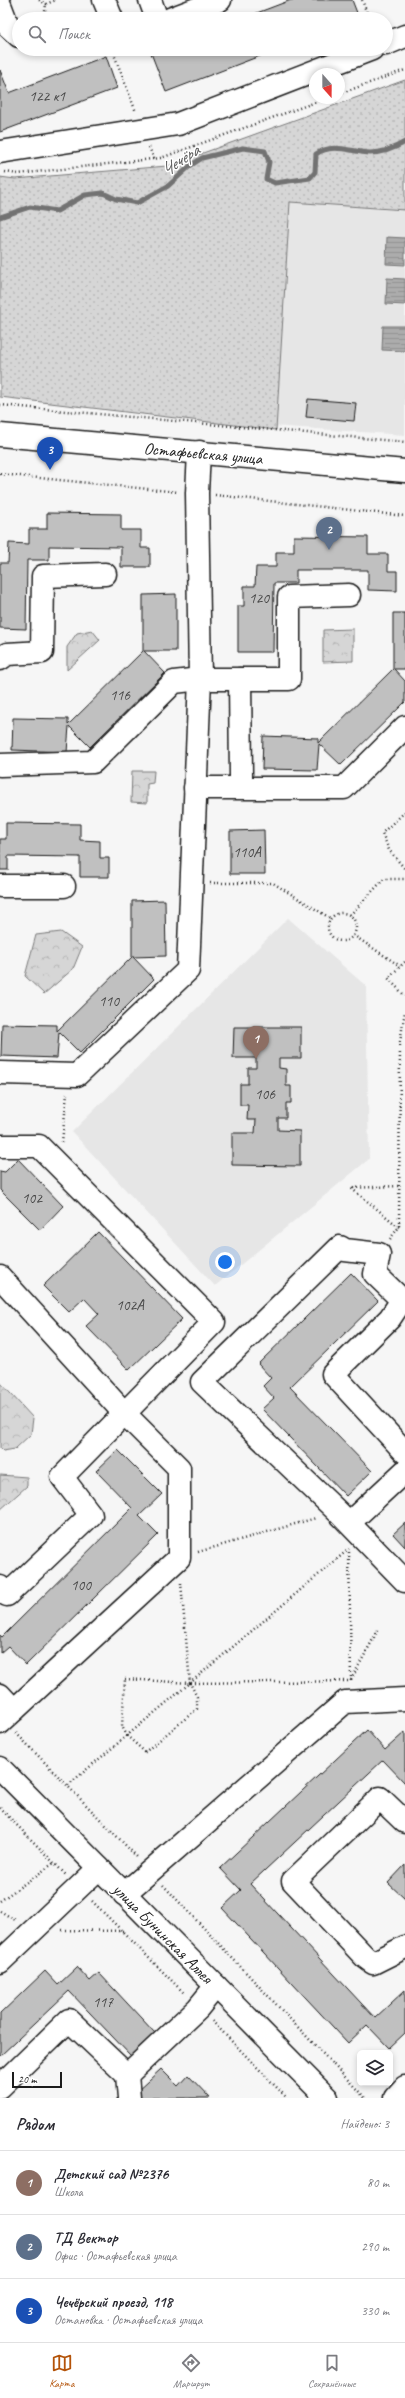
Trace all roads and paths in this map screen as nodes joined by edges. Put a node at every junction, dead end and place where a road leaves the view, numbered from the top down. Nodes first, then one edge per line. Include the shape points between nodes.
1 (39, 0) edge
2 (56, 0) edge
3 (104, 0) edge
4 (150, 0) edge
5 (220, 0) edge
6 (362, 0) edge
7 (46, 4) junction
8 (0, 5) edge
9 (45, 12) edge
10 (109, 12) edge
11 (154, 12) edge
12 (188, 12) edge
13 (366, 12) edge
14 (12, 30) edge
15 (405, 36) edge
16 (393, 41) edge
17 (115, 56) edge
18 (354, 56) edge
19 (405, 70) edge
20 (345, 92) edge
21 (142, 130) junction
22 (0, 152) edge
23 (154, 159) dead end
24 (0, 405) edge
25 (0, 435) edge
26 (405, 442) edge
27 (199, 452) junction
28 (405, 471) edge
29 (105, 574) dead end
30 (349, 595) dead end
31 (0, 659) edge
32 (200, 679) junction
33 (240, 680) junction
34 (405, 727) edge
35 (0, 765) edge
36 (241, 777) dead end
37 (195, 788) junction
38 (405, 812) edge
39 (405, 869) edge
40 (405, 879) edge
41 (191, 883) junction
42 (0, 886) edge
43 (64, 886) dead end
44 (350, 915) junction
45 (330, 918) junction
46 (353, 935) junction
47 (405, 962) edge
48 (400, 966) junction
49 (405, 996) edge
50 (405, 1011) edge
51 (0, 1073) edge
52 (69, 1075) junction
53 (0, 1146) edge
54 (60, 1167) junction
55 (399, 1186) junction
56 (399, 1227) junction
57 (379, 1254) junction
58 (0, 1276) edge
59 (125, 1414) junction
60 (405, 1452) edge
61 (405, 1471) edge
62 (350, 1530) junction
63 (179, 1558) junction
64 (405, 1581) edge
65 (0, 1587) edge
66 (378, 1630) dead end
67 (351, 1681) junction
68 (358, 1681) dead end
69 (190, 1683) junction
70 (405, 1700) edge
71 (345, 1702) junction
72 (4, 1712) edge
73 (128, 1736) junction
74 (0, 1768) edge
75 (68, 1785) junction
76 (0, 1808) edge
77 (405, 1822) edge
78 (54, 1863) junction
79 (99, 1868) junction
80 (149, 1870) junction
81 (79, 1889) junction
82 (124, 1894) junction
83 (0, 1901) edge
84 (33, 1930) junction
85 (124, 1932) junction
86 (405, 1947) edge
87 (0, 1962) edge
88 (216, 1986) junction
89 (198, 2008) junction
90 (127, 2075) junction
91 (0, 2087) edge
92 (405, 2087) edge
93 (129, 2098) edge
94 (288, 2098) edge
95 (327, 2098) edge
96 (366, 2098) edge
97 (395, 2098) edge

1 - 7 path
2 - 7 path
3 - 10 street
4 - 11 street
5 - 12 street
6 - 13 path
7 - 9 path
8 - 14 street via 8,26
15 - 16 street
17 - 21 path
18 - 21 street via 178,124
19 - 20 path
21 - 22 street
21 - 23 path
24 - 26 path
25 - 27 street, Остафьевская улица
27 - 28 street, Остафьевская улица
27 - 32 street via 196,493
29 - 31 street via 42,576 42,652 7,654
30 - 33 street via 289,597 289,680
32 - 33 street
32 - 35 street via 174,682 93,762
32 - 37 street
33 - 36 street
34 - 37 street via 344,788
37 - 41 street
38 - 39 path via 382,833 389,850
40 - 44 path via 384,879
41 - 45 path via 274,883
41 - 52 street via 188,970 77,1075
42 - 43 street
44 - 45 path via 339,913
44 - 46 path via 356,924
45 - 46 path via 327,929 333,938 344,941
46 - 48 path
47 - 48 path
48 - 49 path via 388,978
50 - 55 path via 400,1042
51 - 52 street
52 - 54 path
53 - 54 street via 39,1146
54 - 59 street via 214,1322
55 - 56 path
55 - 56 path via 351,1188
56 - 57 path
57 - 60 street via 375,1274 402,1300 390,1318 333,1374
57 - 62 street via 340,1247 202,1382
58 - 59 street
59 - 63 street via 179,1468
59 - 65 street via 62,1477 91,1515 7,1595
61 - 62 street
62 - 63 path
62 - 64 street
62 - 67 path
62 - 69 path
63 - 69 path
63 - 72 street
66 - 67 path
67 - 68 path
67 - 69 path
67 - 71 path
69 - 73 path
69 - 73 path via 197,1698 198,1709 145,1752
69 - 73 path via 126,1679 122,1726
70 - 71 street
71 - 80 street
72 - 75 path
73 - 75 path
74 - 79 street, улица Бунинская Аллея
75 - 80 path
76 - 78 path
77 - 86 street via 380,1798 294,1881 373,1963
78 - 81 path
78 - 83 path
79 - 81 street
79 - 82 street, улица Бунинская Аллея
80 - 82 street
80 - 96 path
81 - 84 street
81 - 85 path
82 - 88 street, улица Бунинская Аллея
84 - 85 path
84 - 87 street
85 - 89 path
88 - 89 street
88 - 95 street, улица Бунинская Аллея
89 - 90 street
89 - 94 path
90 - 91 street via 69,2020
90 - 93 street
92 - 97 street

